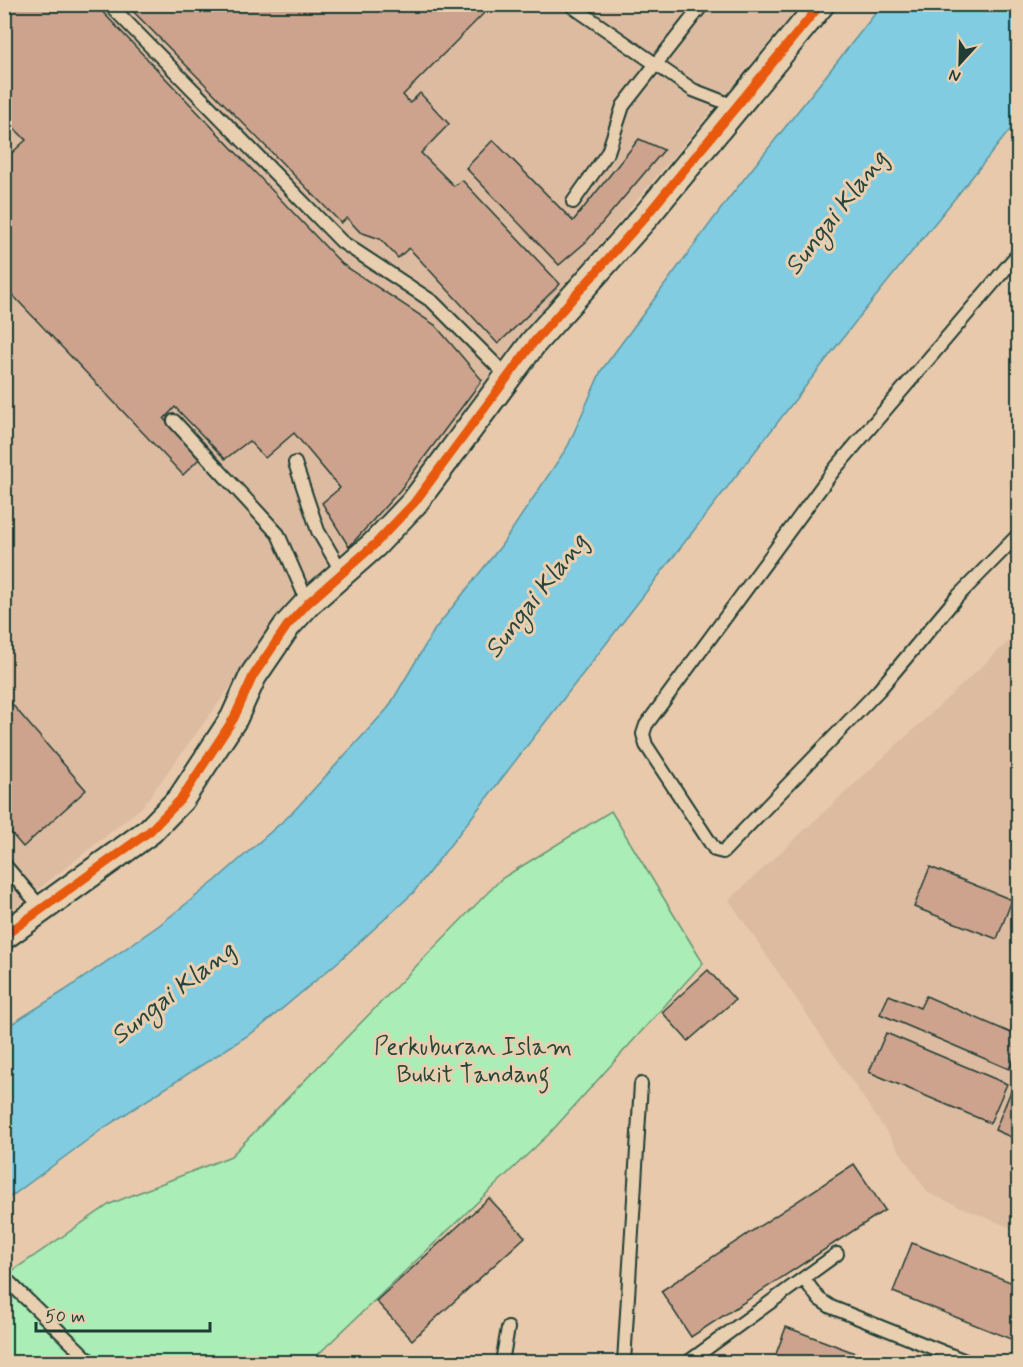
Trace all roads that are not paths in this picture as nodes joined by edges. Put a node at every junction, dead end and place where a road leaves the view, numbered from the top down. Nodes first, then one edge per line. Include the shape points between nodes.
1 (109, 4) edge
2 (568, 4) edge
3 (703, 4) edge
4 (821, 4) edge
5 (656, 65) junction
6 (738, 108) junction
7 (573, 202) dead end
8 (1018, 254) edge
9 (507, 376) junction
10 (174, 421) dead end
11 (295, 463) dead end
12 (1018, 535) edge
13 (339, 575) junction
14 (308, 603) junction
15 (4, 864) edge
16 (42, 909) junction
17 (6, 928) edge
18 (641, 1084) dead end
19 (837, 1254) dead end
20 (804, 1279) junction
21 (9, 1282) dead end
22 (508, 1328) dead end
23 (91, 1362) edge
24 (502, 1362) edge
25 (624, 1362) edge
26 (688, 1362) edge
27 (968, 1362) edge

1 - 9 lane via 336,236 433,303
2 - 5 lane
3 - 5 lane
4 - 6 street
5 - 6 lane via 693,90
5 - 7 lane via 623,106 608,152
6 - 9 street
8 - 12 lane via 834,470 646,724 646,745 715,850 723,852 879,690 957,597
9 - 13 street via 414,503
10 - 14 lane via 278,534
11 - 13 lane via 318,531
13 - 14 street
14 - 16 street via 253,676 234,718 181,799 150,831
15 - 16 lane
16 - 17 street
18 - 25 lane
19 - 20 lane
20 - 26 lane
20 - 27 lane via 819,1299 831,1307
21 - 23 lane
22 - 24 lane

